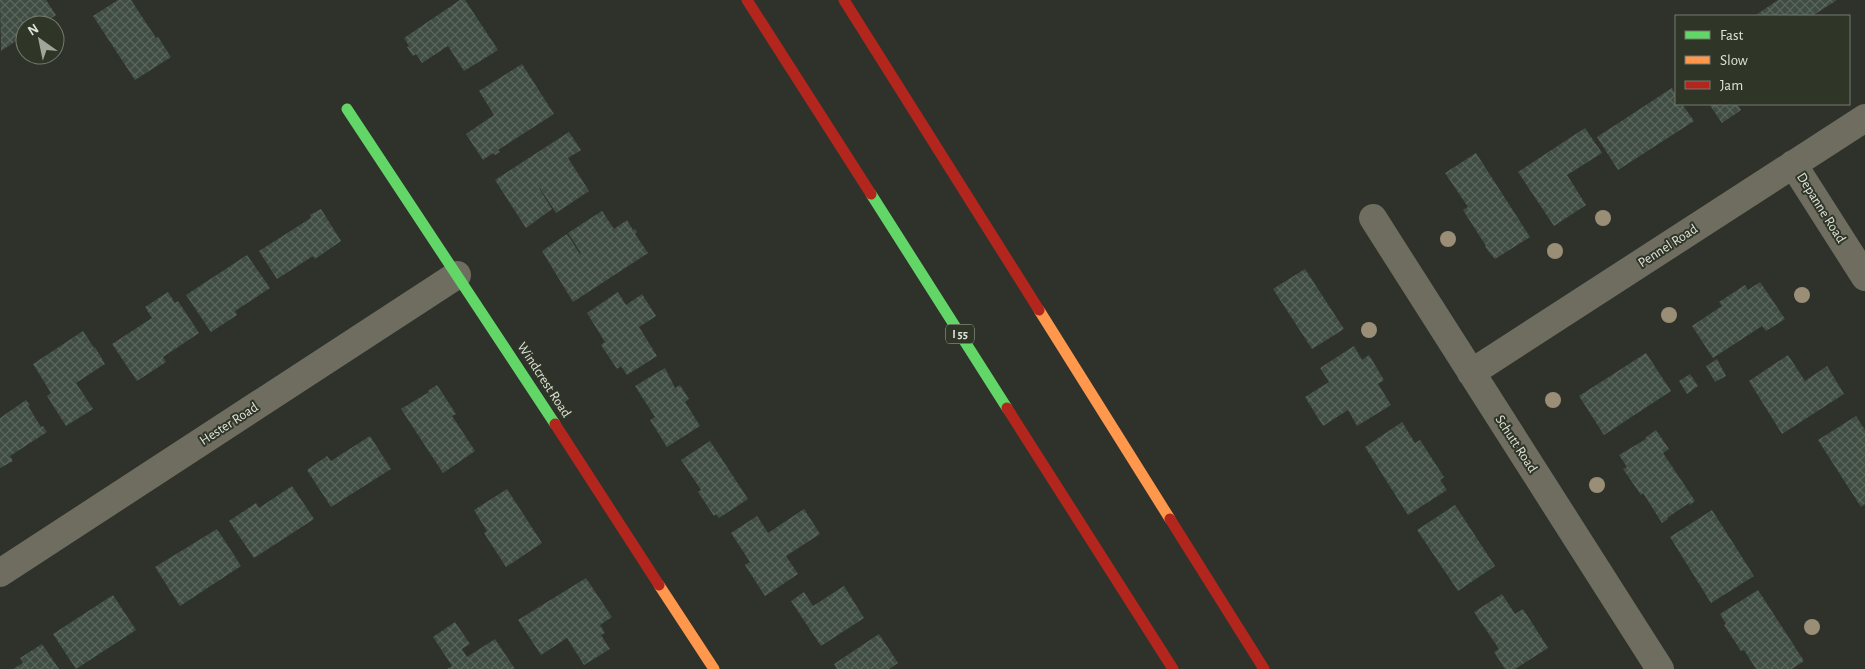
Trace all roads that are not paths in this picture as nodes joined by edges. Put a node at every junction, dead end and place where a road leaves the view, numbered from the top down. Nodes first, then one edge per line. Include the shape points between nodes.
1 (747, 0) edge
2 (844, 0) edge
3 (347, 109) dead end
4 (1865, 118) edge
5 (1793, 164) junction
6 (1373, 218) dead end
7 (457, 275) junction
8 (1865, 277) edge
9 (1471, 373) junction
10 (0, 573) edge
11 (714, 669) edge
12 (1173, 669) edge
13 (1264, 669) edge
14 (1660, 669) edge

1 - 12 main road, I 55
2 - 13 main road
3 - 7 main road, Windcrest Road
4 - 5 street, Pennel Road
5 - 8 street, Depanne Road
5 - 9 street, Pennel Road
6 - 9 street, Schutt Road
7 - 10 street, Hester Road
7 - 11 main road, Windcrest Road
9 - 14 street, Schutt Road

